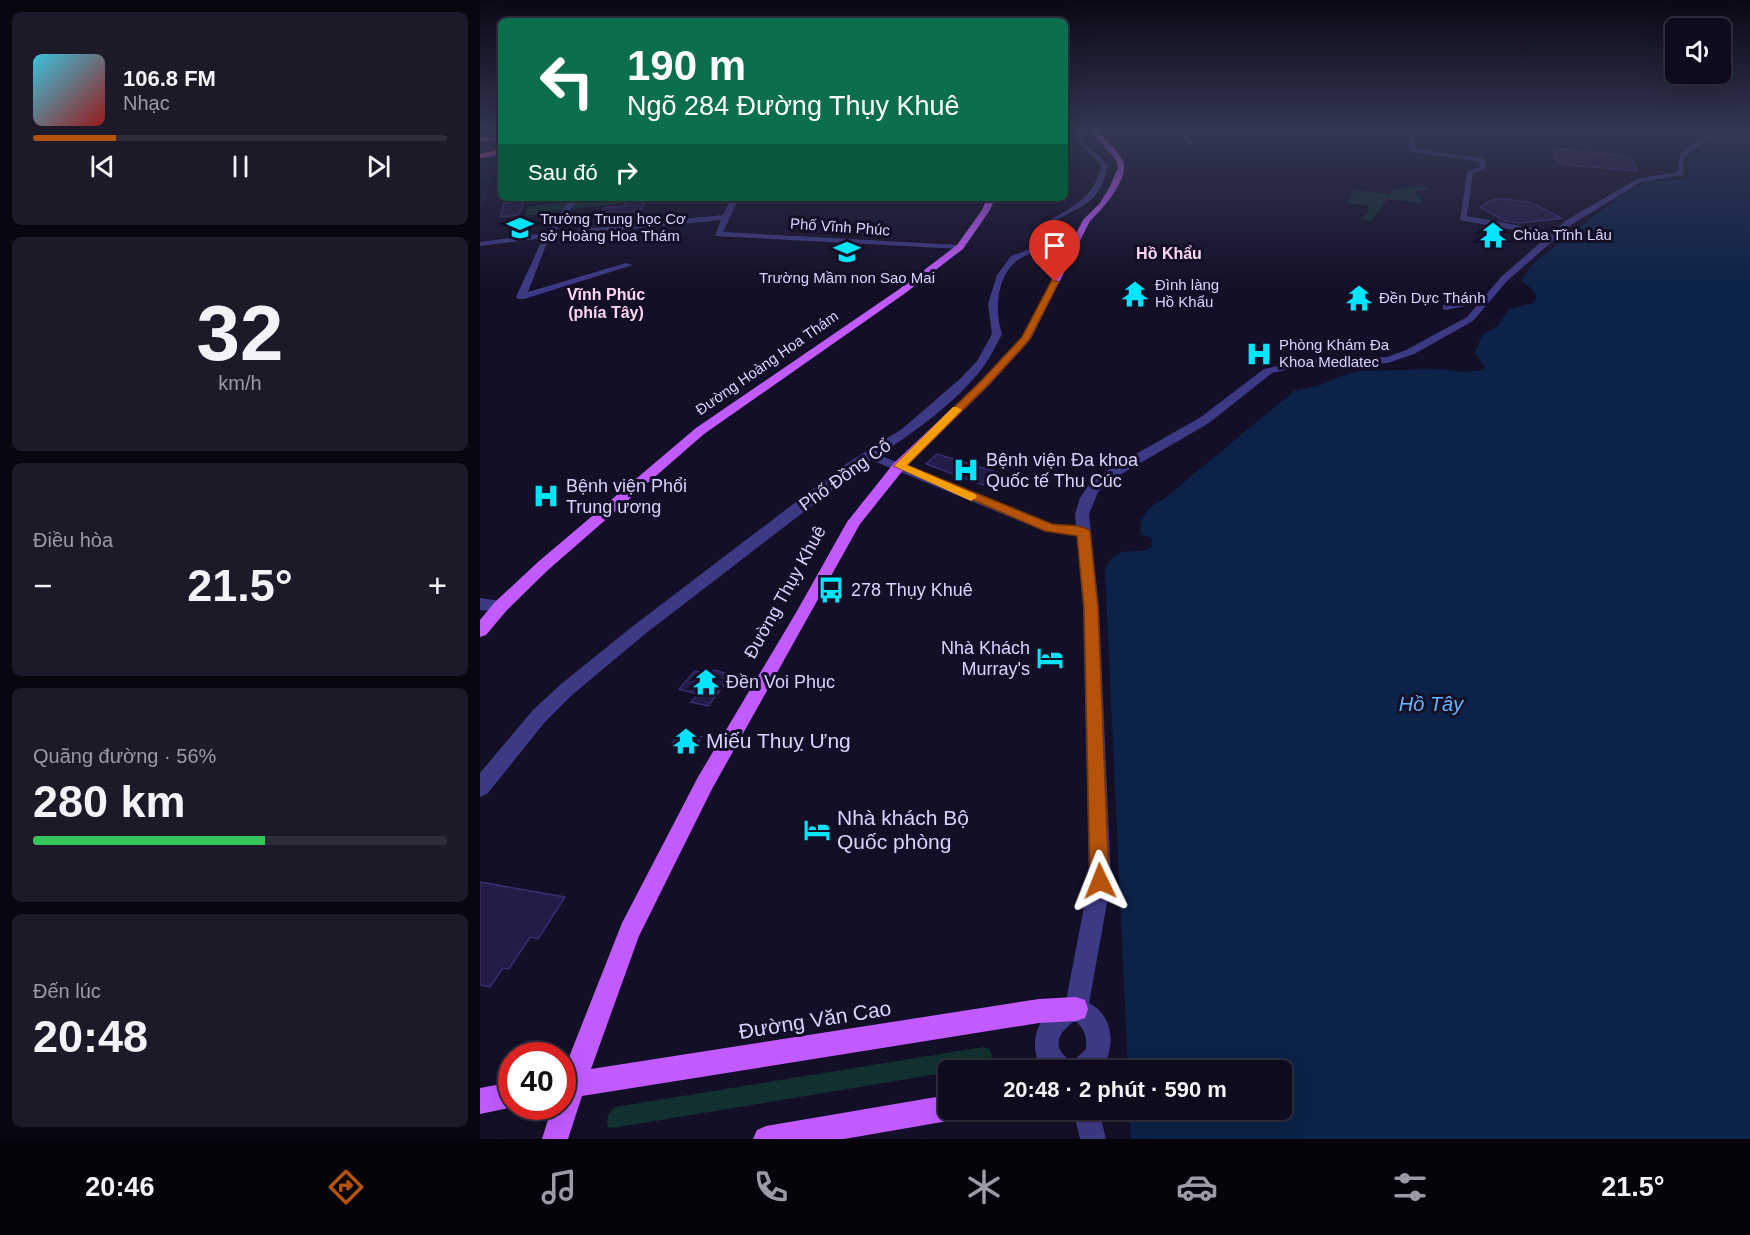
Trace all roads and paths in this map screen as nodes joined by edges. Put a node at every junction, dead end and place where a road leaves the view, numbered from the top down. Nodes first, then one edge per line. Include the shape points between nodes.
1 (1105, 182) edge
2 (1110, 182) edge
3 (1468, 182) edge
4 (1635, 182) edge
5 (1105, 188) junction
6 (573, 201) edge
7 (734, 201) edge
8 (990, 201) edge
9 (727, 218) junction
10 (549, 235) junction
11 (1554, 235) junction
12 (480, 244) edge
13 (960, 247) junction
14 (1036, 250) junction
15 (1070, 255) junction
16 (629, 266) dead end
17 (1488, 299) junction
18 (1446, 307) dead end
19 (869, 455) junction
20 (900, 466) junction
21 (1083, 531) junction
22 (480, 604) edge
23 (501, 606) junction
24 (480, 631) edge
25 (480, 788) edge
26 (1076, 1010) junction
27 (1052, 1060) edge
28 (1094, 1060) edge
29 (576, 1065) edge
30 (576, 1084) edge
31 (498, 1098) edge
32 (480, 1101) edge
33 (938, 1110) edge
34 (560, 1120) edge
35 (1088, 1120) edge
36 (555, 1139) edge
37 (766, 1139) edge
38 (1093, 1139) edge

1 - 5 street
2 - 5 main road, Đường Thụy Khuê
3 - 11 street via 1463,218
4 - 11 street
5 - 14 street via 1039,231
5 - 15 main road, Đường Thụy Khuê via 1102,204 1087,220
6 - 10 street
7 - 9 street
8 - 13 main road, Đường Hoàng Hoa Thám
9 - 10 street
9 - 13 street, Phố Vĩnh Phúc via 718,234
10 - 12 street
10 - 16 street via 521,297
11 - 17 street via 1504,279
13 - 23 main road, Đường Hoàng Hoa Thám via 700,431
14 - 15 street
14 - 19 street, Phố Đồng Cổ via 1014,257 996,282 993,300 997,334 981,362 905,433
15 - 20 main road, Đường Thụy Khuê via 1026,338
17 - 18 street
17 - 21 street via 1470,319 1398,358 1304,363 1268,371 1205,420 1101,481 1083,506
19 - 20 street
19 - 25 street, Phố Đồng Cổ via 566,690 539,716
20 - 21 street via 1049,528
20 - 29 main road, Đường Thụy Khuê via 854,522 705,783 630,930
21 - 26 street via 1091,608 1100,881
22 - 23 street
23 - 24 main road, Đường Hoàng Hoa Thám
26 - 27 street via 1059,1015 1047,1032
26 - 28 street via 1090,1016 1099,1033
26 - 30 main road, Đường Văn Cao via 1039,1011
31 - 32 main road
33 - 37 main road
34 - 36 main road, Đường Thụy Khuê
35 - 38 street

